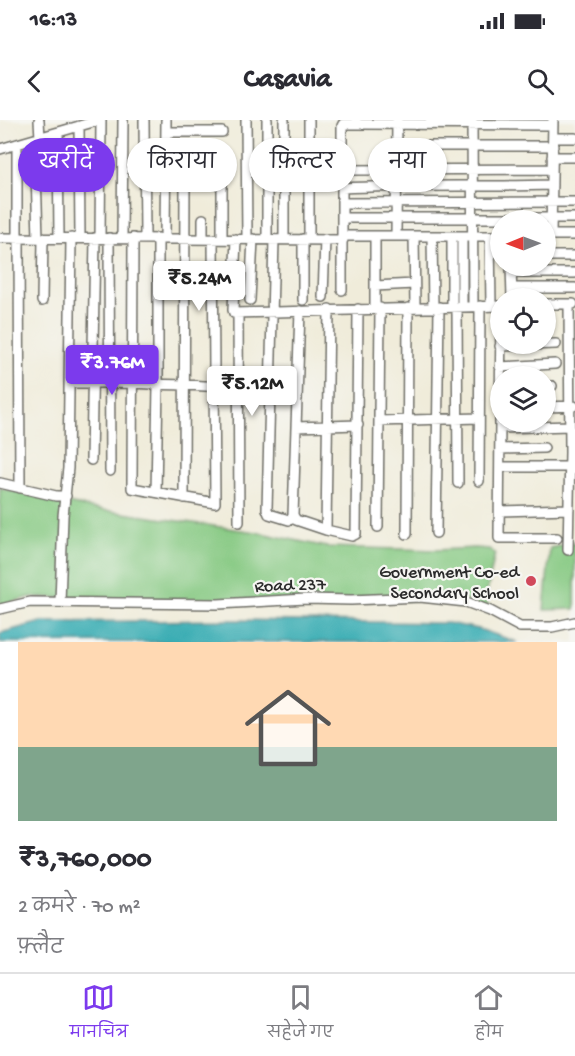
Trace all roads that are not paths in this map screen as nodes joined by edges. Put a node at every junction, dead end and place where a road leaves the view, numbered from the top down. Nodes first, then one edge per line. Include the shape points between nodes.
1 (39, 120) edge
2 (100, 120) edge
3 (123, 120) edge
4 (144, 120) edge
5 (166, 120) edge
6 (246, 120) edge
7 (267, 120) edge
8 (284, 120) edge
9 (309, 120) edge
10 (355, 122) edge
11 (397, 122) edge
12 (472, 122) edge
13 (553, 123) edge
14 (79, 126) junction
15 (166, 132) junction
16 (222, 132) dead end
17 (58, 133) junction
18 (38, 138) joint
19 (166, 138) edge
20 (343, 138) edge
21 (397, 138) edge
22 (575, 138) edge
23 (553, 142) junction
24 (17, 144) joint
25 (447, 145) edge
26 (472, 145) junction
27 (0, 149) edge
28 (552, 157) junction
29 (575, 157) edge
30 (447, 169) edge
31 (472, 169) junction
32 (552, 169) junction
33 (552, 185) junction
34 (447, 186) edge
35 (472, 187) junction
36 (39, 192) edge
37 (165, 192) edge
38 (185, 192) edge
39 (220, 192) edge
40 (342, 192) edge
41 (397, 192) edge
42 (575, 202) edge
43 (342, 203) junction
44 (397, 203) junction
45 (473, 203) junction
46 (552, 203) junction
47 (552, 210) edge
48 (343, 218) junction
49 (396, 218) junction
50 (473, 218) junction
51 (490, 218) edge
52 (556, 218) edge
53 (575, 218) edge
54 (203, 219) dead end
55 (556, 235) edge
56 (575, 235) edge
57 (375, 236) junction
58 (396, 236) junction
59 (414, 236) junction
60 (432, 236) junction
61 (457, 236) junction
62 (473, 236) junction
63 (490, 236) edge
64 (0, 238) edge
65 (18, 238) junction
66 (40, 238) junction
67 (59, 238) junction
68 (76, 238) junction
69 (102, 238) junction
70 (122, 238) junction
71 (133, 238) junction
72 (145, 238) junction
73 (162, 238) junction
74 (185, 238) junction
75 (343, 238) junction
76 (213, 239) junction
77 (236, 239) junction
78 (250, 239) junction
79 (271, 239) junction
80 (284, 239) junction
81 (306, 239) junction
82 (325, 239) junction
83 (556, 256) edge
84 (575, 256) edge
85 (556, 272) edge
86 (575, 273) edge
87 (512, 276) edge
88 (414, 284) junction
89 (375, 286) junction
90 (512, 288) edge
91 (556, 288) edge
92 (575, 288) edge
93 (342, 290) dead end
94 (323, 297) dead end
95 (250, 300) dead end
96 (303, 300) dead end
97 (42, 301) dead end
98 (556, 304) edge
99 (572, 304) edge
100 (457, 306) junction
101 (476, 306) junction
102 (490, 306) edge
103 (436, 307) junction
104 (377, 308) junction
105 (411, 308) junction
106 (329, 309) junction
107 (358, 309) junction
108 (300, 311) junction
109 (238, 313) junction
110 (272, 313) junction
111 (555, 364) dead end
112 (518, 366) edge
113 (572, 374) edge
114 (92, 382) junction
115 (110, 382) junction
116 (69, 383) junction
117 (133, 385) junction
118 (158, 386) junction
119 (185, 386) junction
120 (215, 387) junction
121 (238, 387) junction
122 (572, 406) edge
123 (556, 407) edge
124 (458, 418) junction
125 (479, 418) junction
126 (438, 419) junction
127 (408, 420) junction
128 (379, 421) junction
129 (328, 425) junction
130 (358, 425) junction
131 (556, 426) edge
132 (570, 426) junction
133 (296, 427) junction
134 (500, 432) edge
135 (544, 448) dead end
136 (500, 449) junction
137 (572, 452) edge
138 (91, 460) dead end
139 (500, 467) junction
140 (569, 467) junction
141 (110, 471) dead end
142 (479, 481) dead end
143 (0, 483) edge
144 (458, 483) dead end
145 (20, 488) junction
146 (156, 492) junction
147 (66, 496) junction
148 (184, 498) junction
149 (569, 509) junction
150 (501, 511) junction
151 (294, 518) junction
152 (239, 522) dead end
153 (378, 527) dead end
154 (326, 530) junction
155 (436, 533) dead end
156 (407, 534) dead end
157 (557, 538) dead end
158 (568, 550) dead end
159 (60, 602) junction
160 (0, 609) edge
161 (575, 622) edge

1 - 18 street
2 - 14 street
2 - 69 street
3 - 70 street
4 - 72 street
5 - 15 street
6 - 78 street
7 - 79 street
8 - 80 street
9 - 81 street
10 - 11 street
10 - 20 street via 343,124
11 - 12 street
11 - 21 street
12 - 13 street
12 - 26 street
13 - 23 street
14 - 17 street
14 - 68 street
15 - 16 street
15 - 19 street
17 - 18 street
17 - 67 street
22 - 23 street
23 - 26 street
23 - 28 street
24 - 27 street
24 - 65 street
25 - 26 street
26 - 31 street
28 - 29 street
28 - 32 street
30 - 31 street
31 - 32 street
31 - 35 street
32 - 33 street
33 - 35 street
33 - 46 street
34 - 35 street
35 - 45 street
36 - 66 street
37 - 73 street
38 - 74 street
39 - 76 street
40 - 43 street
41 - 44 street
42 - 46 street
43 - 44 street
43 - 48 street
44 - 45 street
44 - 49 street
45 - 46 street
45 - 50 street
46 - 47 street
48 - 49 street
48 - 75 street
49 - 50 street
49 - 58 street
50 - 51 street
50 - 62 street
52 - 53 street
54 - 76 street
55 - 56 street
57 - 58 street
57 - 75 street
57 - 89 street
58 - 59 street
59 - 60 street
59 - 88 street
60 - 61 street
60 - 103 street
61 - 62 street
61 - 100 street
62 - 63 street
62 - 101 street
64 - 65 street
65 - 66 street
65 - 145 street
66 - 67 street
66 - 97 street
67 - 68 street
68 - 69 street
68 - 116 street
69 - 70 street
69 - 114 street
69 - 115 street
70 - 71 street
71 - 72 street
71 - 117 street
72 - 73 street
73 - 74 street
73 - 118 street
74 - 76 street
74 - 119 street
75 - 82 street
75 - 93 street
76 - 77 street
76 - 120 street
77 - 78 street
77 - 109 street via 233,310
78 - 79 street
78 - 95 street
79 - 80 street
79 - 110 street
80 - 81 street
81 - 82 street
81 - 96 street
82 - 94 street
83 - 84 street
85 - 86 street
87 - 90 street
88 - 89 street
88 - 105 street
89 - 104 street
91 - 92 street
98 - 99 street
99 - 113 street
100 - 101 street
100 - 103 street
100 - 124 street
101 - 102 street
101 - 125 street
103 - 105 street
103 - 126 street
104 - 105 street
104 - 107 street
104 - 128 street
105 - 127 street
106 - 107 street
106 - 108 street
106 - 129 street
107 - 130 street
108 - 110 street
108 - 133 street
109 - 110 street
109 - 121 street
110 - 151 street via 267,509 269,514
111 - 112 street
113 - 122 street
114 - 115 street
114 - 116 street
114 - 138 street
115 - 117 street
115 - 141 street
116 - 147 street
117 - 118 street
117 - 146 street via 132,488
118 - 119 street
118 - 146 street
119 - 120 street
119 - 148 street
120 - 121 street
120 - 148 street via 214,502
121 - 152 street
122 - 123 street
122 - 132 street
124 - 125 street
124 - 126 street
124 - 144 street
125 - 142 street
126 - 127 street
126 - 155 street
127 - 128 street
127 - 156 street
128 - 153 street
129 - 130 street
129 - 133 street
129 - 154 street
130 - 154 street via 356,534
131 - 132 street
132 - 137 street
133 - 151 street
134 - 136 street
135 - 136 street
136 - 139 street
137 - 140 street
139 - 140 street
139 - 150 street
140 - 149 street
143 - 145 street
145 - 147 street
146 - 148 street
147 - 159 street
149 - 150 street
149 - 158 street
150 - 157 street via 499,538
151 - 154 street
159 - 160 street, Road 237 via 30,602
159 - 161 street, Road 237 via 218,604 420,597 466,602 520,627

